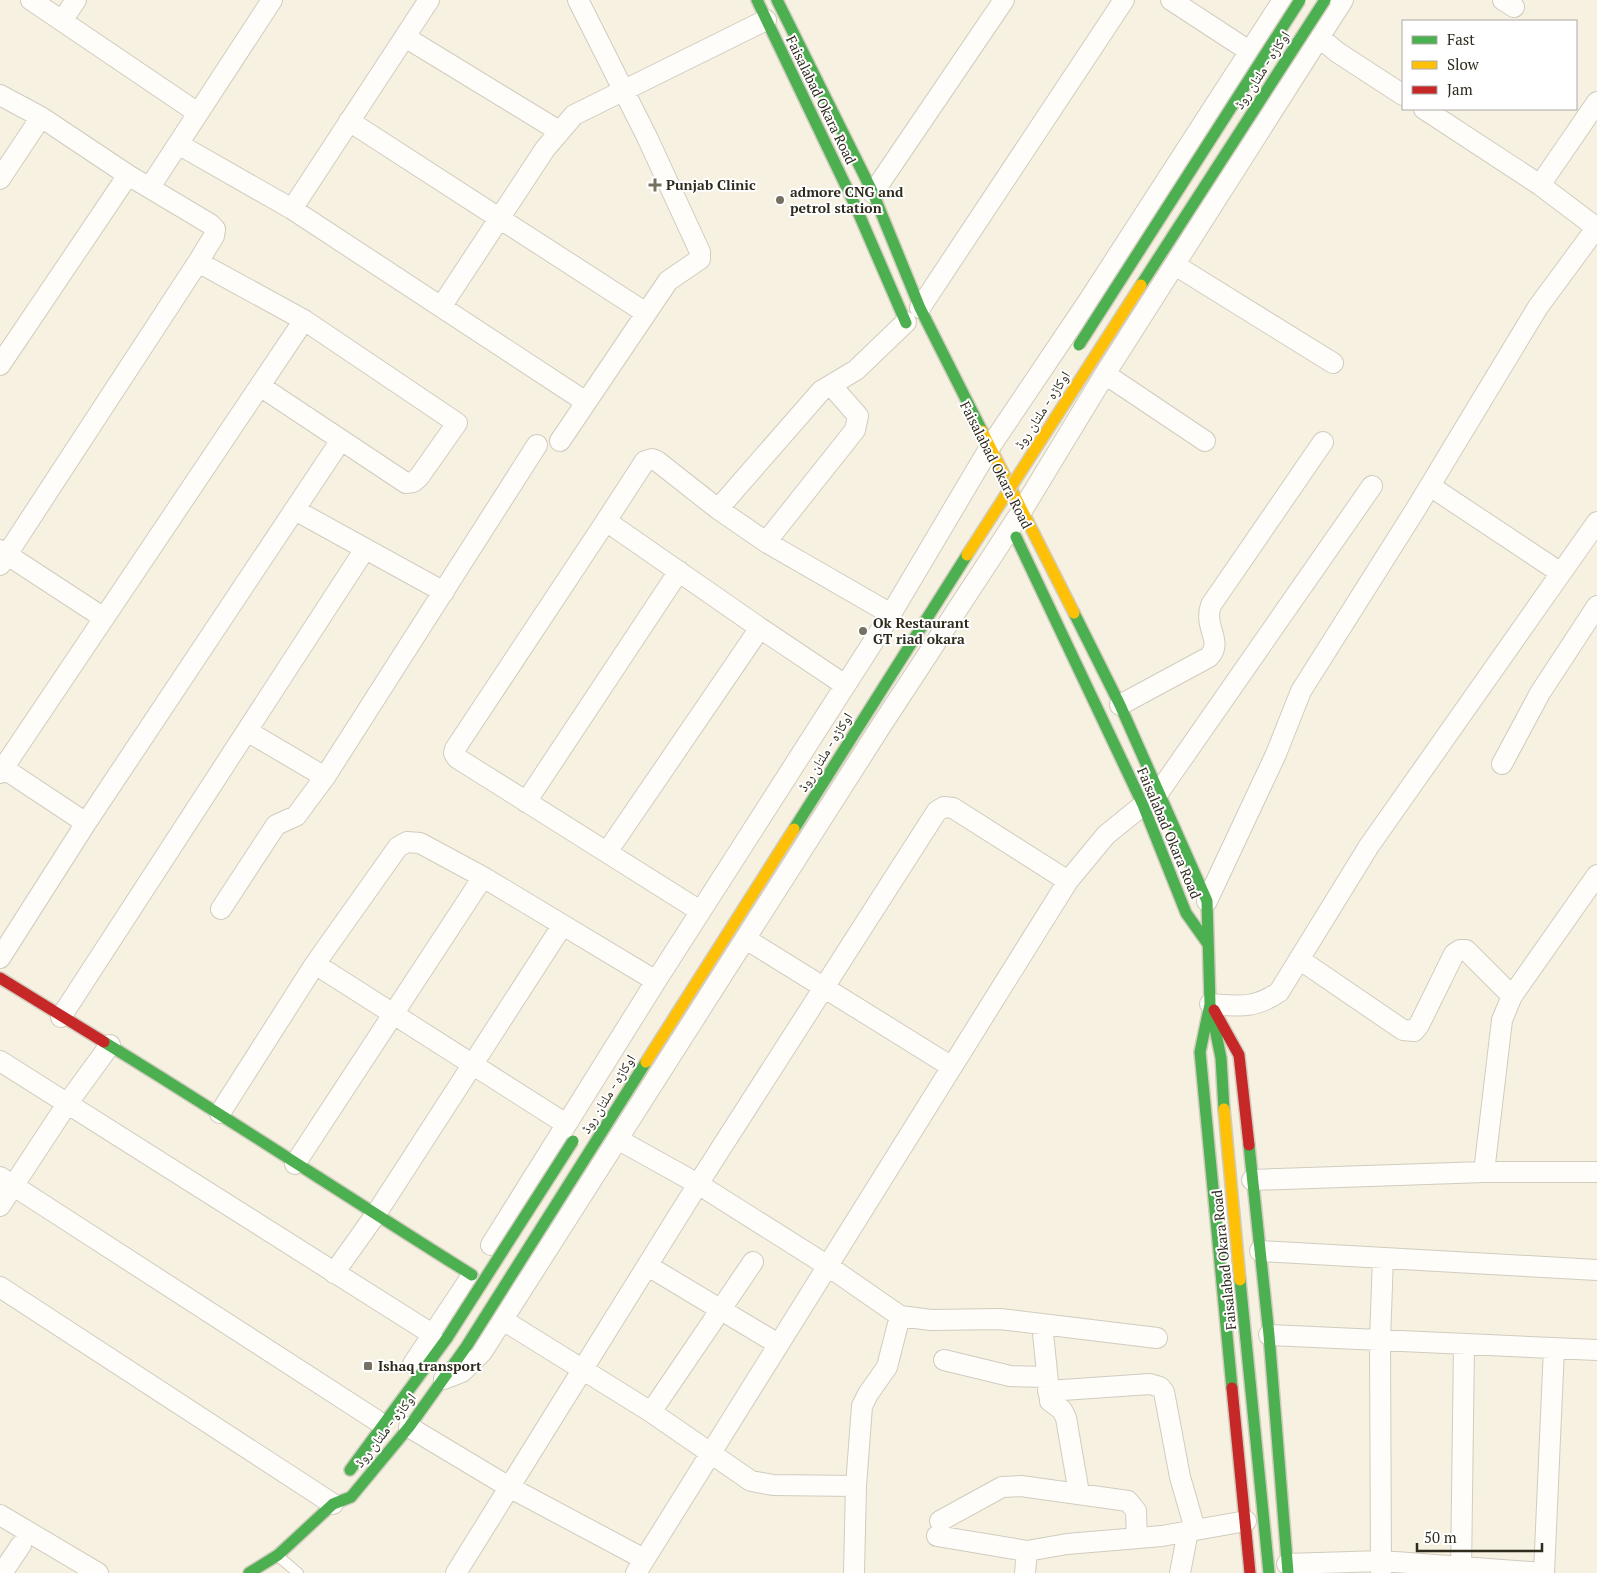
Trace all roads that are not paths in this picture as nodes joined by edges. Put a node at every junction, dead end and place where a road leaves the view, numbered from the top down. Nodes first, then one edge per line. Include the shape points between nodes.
1 (31, 0) edge
2 (76, 0) edge
3 (272, 0) edge
4 (429, 0) edge
5 (578, 0) edge
6 (757, 0) edge
7 (777, 0) edge
8 (1004, 0) edge
9 (1124, 0) edge
10 (1171, 0) edge
11 (1283, 0) edge
12 (1300, 0) edge
13 (1325, 0) edge
14 (1343, 0) edge
15 (766, 20) junction
16 (62, 22) junction
17 (405, 37) junction
18 (1319, 37) junction
19 (1249, 50) junction
20 (624, 89) junction
21 (1402, 94) edge
22 (0, 95) edge
23 (1597, 102) edge
24 (1426, 110) edge
25 (198, 113) junction
26 (41, 118) junction
27 (349, 122) junction
28 (559, 131) junction
29 (178, 144) junction
30 (128, 175) junction
31 (0, 179) edge
32 (1540, 185) junction
33 (150, 187) junction
34 (873, 193) junction
35 (292, 209) junction
36 (499, 219) junction
37 (1597, 227) edge
38 (198, 262) junction
39 (1174, 264) junction
40 (441, 307) junction
41 (920, 308) junction
42 (646, 313) junction
43 (304, 320) junction
44 (908, 326) joint
45 (1072, 357) dead end
46 (1332, 363) dead end
47 (0, 365) edge
48 (1105, 374) junction
49 (831, 385) junction
50 (260, 386) junction
51 (586, 402) junction
52 (341, 440) junction
53 (560, 441) dead end
54 (1204, 441) dead end
55 (1323, 442) dead end
56 (537, 444) dead end
57 (1008, 456) dead end
58 (985, 468) junction
59 (1372, 486) dead end
60 (1430, 486) junction
61 (718, 509) junction
62 (1022, 509) junction
63 (294, 510) junction
64 (606, 521) junction
65 (1597, 522) edge
66 (1011, 526) junction
67 (766, 542) junction
68 (365, 550) junction
69 (2, 557) edge
70 (679, 571) junction
71 (1561, 573) junction
72 (444, 592) junction
73 (1597, 606) edge
74 (890, 614) junction
75 (104, 618) junction
76 (760, 628) junction
77 (845, 685) junction
78 (1120, 705) junction
79 (247, 731) junction
80 (1502, 764) dead end
81 (1, 769) edge
82 (325, 777) junction
83 (1159, 792) junction
84 (526, 802) junction
85 (1143, 805) junction
86 (86, 823) junction
87 (607, 852) junction
88 (1597, 875) edge
89 (483, 877) junction
90 (1068, 881) junction
91 (1207, 901) junction
92 (221, 910) dead end
93 (700, 911) junction
94 (562, 926) junction
95 (746, 939) junction
96 (1208, 944) junction
97 (0, 958) edge
98 (1299, 959) junction
99 (315, 964) junction
100 (0, 978) edge
101 (656, 981) junction
102 (824, 987) junction
103 (1512, 996) junction
104 (1210, 1004) junction
105 (393, 1014) junction
106 (61, 1017) junction
107 (110, 1045) junction
108 (0, 1060) edge
109 (473, 1064) junction
110 (952, 1067) junction
111 (67, 1104) junction
112 (220, 1113) junction
113 (572, 1129) junction
114 (619, 1140) junction
115 (295, 1164) junction
116 (1484, 1172) junction
117 (1597, 1172) edge
118 (1252, 1180) junction
119 (7, 1181) edge
120 (698, 1184) junction
121 (0, 1206) edge
122 (376, 1214) junction
123 (1260, 1250) junction
124 (1383, 1258) junction
125 (753, 1262) dead end
126 (648, 1266) junction
127 (828, 1266) junction
128 (1597, 1270) edge
129 (334, 1273) junction
130 (472, 1275) junction
131 (0, 1287) edge
132 (721, 1309) junction
133 (900, 1316) junction
134 (503, 1320) junction
135 (1042, 1324) junction
136 (1269, 1335) junction
137 (440, 1336) junction
138 (1157, 1338) dead end
139 (1380, 1340) junction
140 (778, 1344) junction
141 (1464, 1344) junction
142 (1554, 1348) junction
143 (1597, 1350) edge
144 (944, 1360) dead end
145 (582, 1371) junction
146 (444, 1379) junction
147 (1048, 1384) junction
148 (651, 1412) junction
149 (376, 1420) junction
150 (409, 1427) junction
151 (711, 1452) junction
152 (364, 1453) junction
153 (856, 1486) junction
154 (509, 1487) junction
155 (338, 1490) junction
156 (1079, 1493) junction
157 (0, 1515) edge
158 (1246, 1521) junction
159 (1191, 1530) junction
160 (1138, 1538) junction
161 (21, 1545) dead end
162 (1027, 1551) junction
163 (278, 1555) junction
164 (640, 1566) edge
165 (1381, 1567) edge
166 (1287, 1569) edge
167 (1461, 1570) edge
168 (2, 1573) edge
169 (98, 1573) edge
170 (249, 1573) edge
171 (298, 1573) edge
172 (456, 1573) edge
173 (854, 1573) edge
174 (1024, 1573) edge
175 (1180, 1573) edge
176 (1250, 1573) edge
177 (1269, 1573) edge
178 (1544, 1573) edge

1 - 16 street
2 - 16 street
3 - 25 street
4 - 17 street
5 - 20 street
6 - 15 main road, Faisalabad Okara Road
7 - 34 main road, Faisalabad Okara Road
8 - 34 street
9 - 41 street
10 - 19 street
11 - 19 street
12 - 45 main road, اوکاڑہ - ملتان روڈ, bridge
13 - 146 main road, اوکاڑہ - ملتان روڈ, bridge via 998,505
14 - 18 street
15 - 20 street
15 - 44 main road, Faisalabad Okara Road via 855,204
16 - 25 street
17 - 27 street
17 - 28 street
18 - 21 street
18 - 39 street
19 - 58 street
20 - 28 street via 574,115
20 - 42 street via 700,252 700,259 668,281
22 - 26 street
23 - 32 street
24 - 32 street
25 - 29 street
26 - 30 street
26 - 31 street
27 - 35 street
27 - 36 street
28 - 36 street
29 - 33 street
29 - 35 street
30 - 33 street
30 - 47 street
32 - 37 street
33 - 38 street via 215,229
34 - 41 main road, Faisalabad Okara Road
35 - 40 street
36 - 40 street
36 - 42 street
37 - 60 street via 1538,308
38 - 43 street
38 - 69 street
39 - 46 street
39 - 48 street
40 - 51 street
41 - 58 main road, Faisalabad Okara Road
42 - 51 street
43 - 50 street
43 - 52 street via 456,423 413,482 406,483
44 - 49 street via 856,370
48 - 54 street
48 - 62 street
49 - 61 street via 821,391
49 - 67 street via 858,416 855,430
50 - 52 street
50 - 75 street
51 - 53 street
52 - 63 street
55 - 78 street via 1211,604 1208,622 1216,644 1214,652
56 - 72 street
57 - 58 main road, اوکاڑہ - ملتان روڈ
58 - 62 main road, Faisalabad Okara Road
58 - 66 main road, Faisalabad Okara Road
58 - 74 street
59 - 83 street
60 - 71 street
60 - 91 street via 1302,690 1276,754
61 - 64 street via 652,459 645,460
61 - 67 street
62 - 66 street
62 - 78 main road, Faisalabad Okara Road
63 - 68 street
63 - 86 street
64 - 70 street
64 - 84 street via 455,749 457,758
65 - 71 street
66 - 85 main road, Faisalabad Okara Road
66 - 95 street
67 - 74 street
68 - 72 street
68 - 79 street
69 - 75 street
70 - 76 street
70 - 84 street
71 - 98 street via 1369,846
72 - 82 street
73 - 80 street via 1540,692
74 - 77 street
75 - 81 street
76 - 77 street
76 - 87 street
77 - 93 street
78 - 83 main road, Faisalabad Okara Road
79 - 82 street
79 - 106 street
81 - 86 street
82 - 92 street via 296,816 276,826
83 - 91 main road, Faisalabad Okara Road
84 - 87 street
85 - 90 street via 1106,835
85 - 96 main road, Faisalabad Okara Road via 1186,913
86 - 97 street
87 - 93 street
88 - 103 street
89 - 94 street
89 - 99 street via 420,843 407,842 398,847
89 - 105 street
90 - 102 street via 953,808 944,807 937,811
90 - 110 street
91 - 96 main road, Faisalabad Okara Road
93 - 101 street
94 - 101 street
94 - 109 street
95 - 102 street
95 - 114 street
96 - 104 main road, Faisalabad Okara Road
98 - 103 street via 1403,1030 1414,1031 1419,1025 1454,954 1460,950 1466,950
98 - 104 street via 1279,992 1264,1002 1244,1007
99 - 105 street
99 - 112 street
100 - 106 main road
101 - 113 street
102 - 110 street
102 - 120 street
103 - 116 street via 1502,1020
104 - 118 main road via 1239,1055
104 - 158 main road via 1200,1052
104 - 177 main road, Faisalabad Okara Road via 1221,1058
105 - 109 street
105 - 115 street
106 - 107 main road
107 - 111 street
107 - 112 main road
108 - 111 street
109 - 113 street
109 - 122 street
110 - 127 street
111 - 119 street
111 - 129 street
112 - 115 main road
113 - 130 street
113 - 137 main road, اوکاڑہ - ملتان روڈ, bridge
114 - 120 street
114 - 134 street
115 - 122 main road
116 - 117 street
116 - 118 street
118 - 123 main road
119 - 121 street
119 - 149 street
120 - 126 street
120 - 127 street
122 - 129 street
122 - 130 main road
123 - 124 street
123 - 136 main road
124 - 128 street
124 - 139 street
125 - 132 street
126 - 132 street
126 - 145 street
127 - 133 street
127 - 140 street
129 - 137 street
130 - 137 street
131 - 155 street
132 - 140 street
132 - 148 street
133 - 135 street via 931,1320 1000,1319
133 - 153 street via 887,1367 862,1406
134 - 145 street
134 - 146 street via 476,1360 462,1372
135 - 138 street
135 - 147 street
136 - 139 street
136 - 166 main road
137 - 149 street
137 - 152 main road, اوکاڑہ - ملتان روڈ
139 - 141 street
139 - 165 street
140 - 151 street
141 - 142 street
141 - 167 street
142 - 143 street
142 - 178 street
144 - 147 street
145 - 148 street
145 - 154 street
146 - 150 main road, اوکاڑہ - ملتان روڈ
147 - 156 street via 1050,1401 1062,1410 1066,1418
147 - 159 street via 1160,1386 1164,1392
148 - 151 street
149 - 152 street
150 - 154 street
150 - 155 main road, اوکاڑہ - ملتان روڈ via 351,1497
151 - 153 street via 751,1481 773,1485
151 - 164 street
152 - 155 main road, اوکاڑہ - ملتان روڈ
153 - 173 street
154 - 164 street
154 - 172 street
155 - 163 main road, اوکاڑہ - ملتان روڈ
156 - 160 street via 1128,1501 1136,1511
156 - 162 street via 1002,1487 939,1529
157 - 169 street
158 - 159 street
158 - 176 main road
159 - 160 street
159 - 175 street
160 - 162 street
161 - 168 street
162 - 174 street
163 - 170 main road, اوکاڑہ - ملتان روڈ
163 - 171 lane
165 - 166 street
165 - 167 street
167 - 178 street

